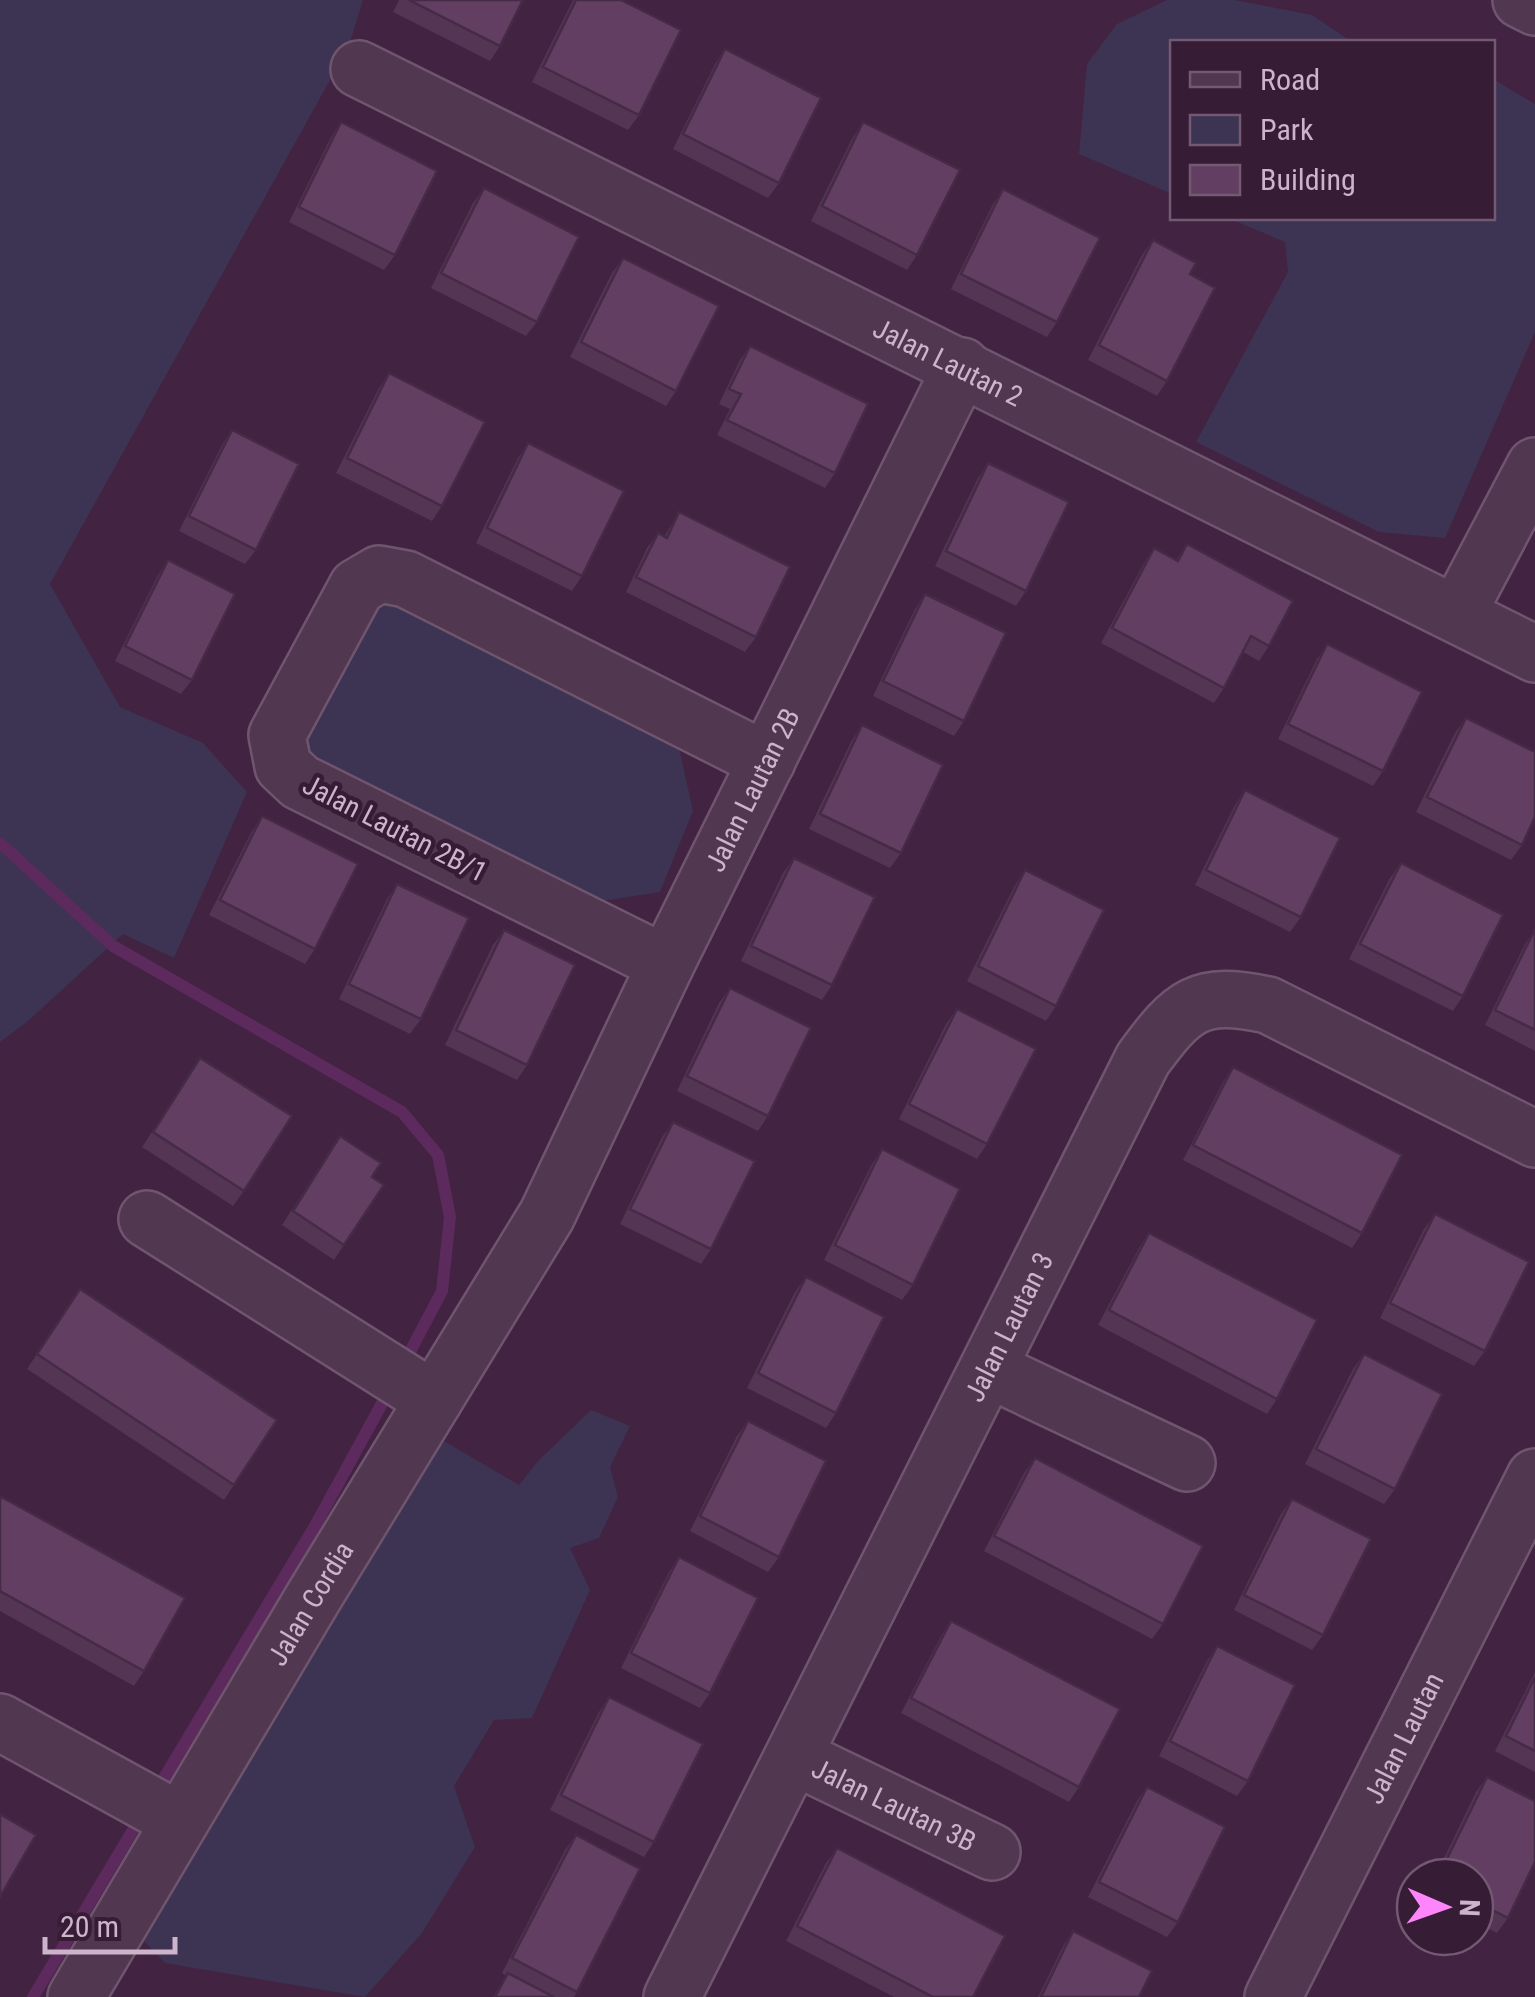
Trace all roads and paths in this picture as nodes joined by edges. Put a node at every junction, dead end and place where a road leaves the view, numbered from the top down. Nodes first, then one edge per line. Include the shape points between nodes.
1 (1521, 0) edge
2 (1535, 7) edge
3 (359, 69) dead end
4 (962, 366) junction
5 (1535, 466) edge
6 (1458, 614) junction
7 (1535, 654) edge
8 (766, 761) junction
9 (666, 964) junction
10 (1535, 1139) edge
11 (546, 1215) joint
12 (147, 1219) dead end
13 (988, 1369) junction
14 (409, 1384) junction
15 (1186, 1463) dead end
16 (1535, 1477) edge
17 (0, 1722) edge
18 (795, 1757) junction
19 (171, 1817) junction
20 (992, 1852) dead end
21 (76, 1997) edge
22 (672, 1997) edge
23 (1273, 1997) edge

1 - 2 street
3 - 4 street, Jalan Lautan 2
4 - 6 street, Jalan Lautan 2
4 - 8 street, Jalan Lautan 2B
5 - 6 street
6 - 7 street, Jalan Lautan 2
8 - 9 street, Jalan Lautan 2B
8 - 9 street, Jalan Lautan 2B/1 via 406,579 378,574 357,587 277,735 283,766 300,782
9 - 11 street, Jalan Lautan 2B
10 - 13 street, Jalan Lautan 3 via 1268,1005 1236,998 1202,1002 1174,1017 1143,1059
11 - 14 street, Jalan Cordia
12 - 14 street
13 - 15 street
13 - 18 street, Jalan Lautan 3
14 - 19 street, Jalan Cordia
16 - 23 street, Jalan Lautan
17 - 19 street
18 - 20 street, Jalan Lautan 3B
18 - 22 street, Jalan Lautan 3
19 - 21 street, Jalan Cordia

